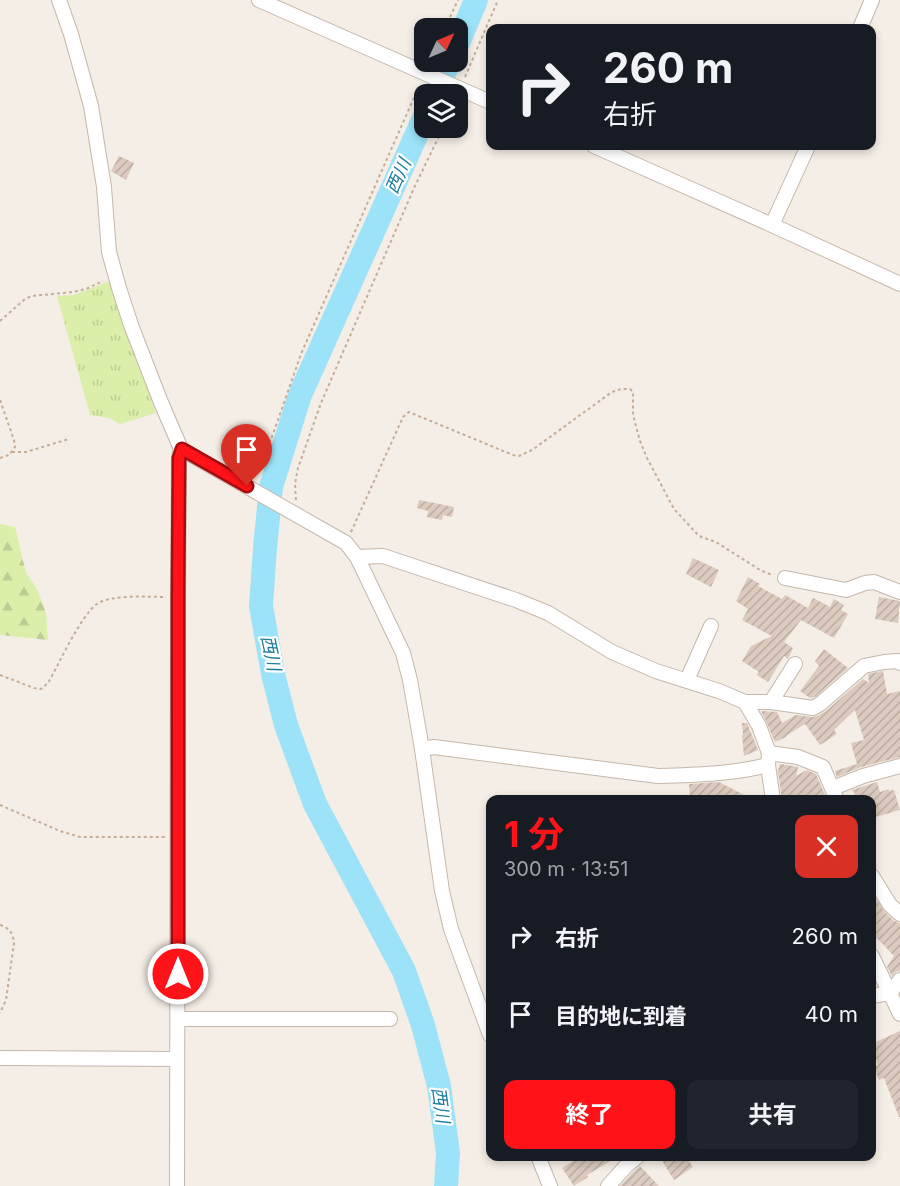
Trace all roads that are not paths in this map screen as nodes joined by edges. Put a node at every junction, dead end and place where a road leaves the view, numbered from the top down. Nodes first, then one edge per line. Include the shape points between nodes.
1 (59, 0) edge
2 (259, 0) edge
3 (872, 0) edge
4 (862, 24) edge
5 (486, 100) edge
6 (603, 150) edge
7 (806, 150) edge
8 (772, 225) junction
9 (900, 284) edge
10 (182, 449) junction
11 (357, 557) junction
12 (785, 578) road end
13 (900, 592) edge
14 (711, 626) dead end
15 (900, 663) edge
16 (795, 664) dead end
17 (687, 680) junction
18 (745, 702) junction
19 (771, 702) junction
20 (422, 749) junction
21 (768, 759) junction
22 (900, 766) edge
23 (835, 794) edge
24 (772, 795) edge
25 (876, 882) edge
26 (900, 914) edge
27 (876, 964) edge
28 (900, 980) edge
29 (890, 993) junction
30 (876, 995) edge
31 (900, 1014) edge
32 (178, 1019) junction
33 (390, 1019) dead end
34 (486, 1024) edge
35 (1, 1058) edge
36 (177, 1059) junction
37 (540, 1161) edge
38 (628, 1161) edge
39 (177, 1186) edge
40 (550, 1186) edge
41 (608, 1186) edge

1 - 10 street via 91,106 115,275 131,325
2 - 5 street
3 - 4 street
6 - 8 street
7 - 8 street
8 - 9 street
10 - 11 street via 346,543
10 - 32 street
11 - 17 street via 383,556 516,600 548,613 612,652
11 - 20 street via 403,653
12 - 13 street via 846,590 874,582
14 - 17 street
15 - 19 street via 864,666 813,708
16 - 19 street
17 - 18 street
18 - 19 street
18 - 21 street via 764,738
20 - 21 street via 434,747 658,776 746,770
20 - 34 street via 442,891 451,929
21 - 23 street via 798,757 824,767
21 - 24 street
22 - 23 street via 863,777
25 - 26 street
27 - 29 street
28 - 29 street
29 - 30 street
29 - 31 street
32 - 33 street
32 - 36 street
35 - 36 street
36 - 39 street
37 - 40 street
38 - 41 street

